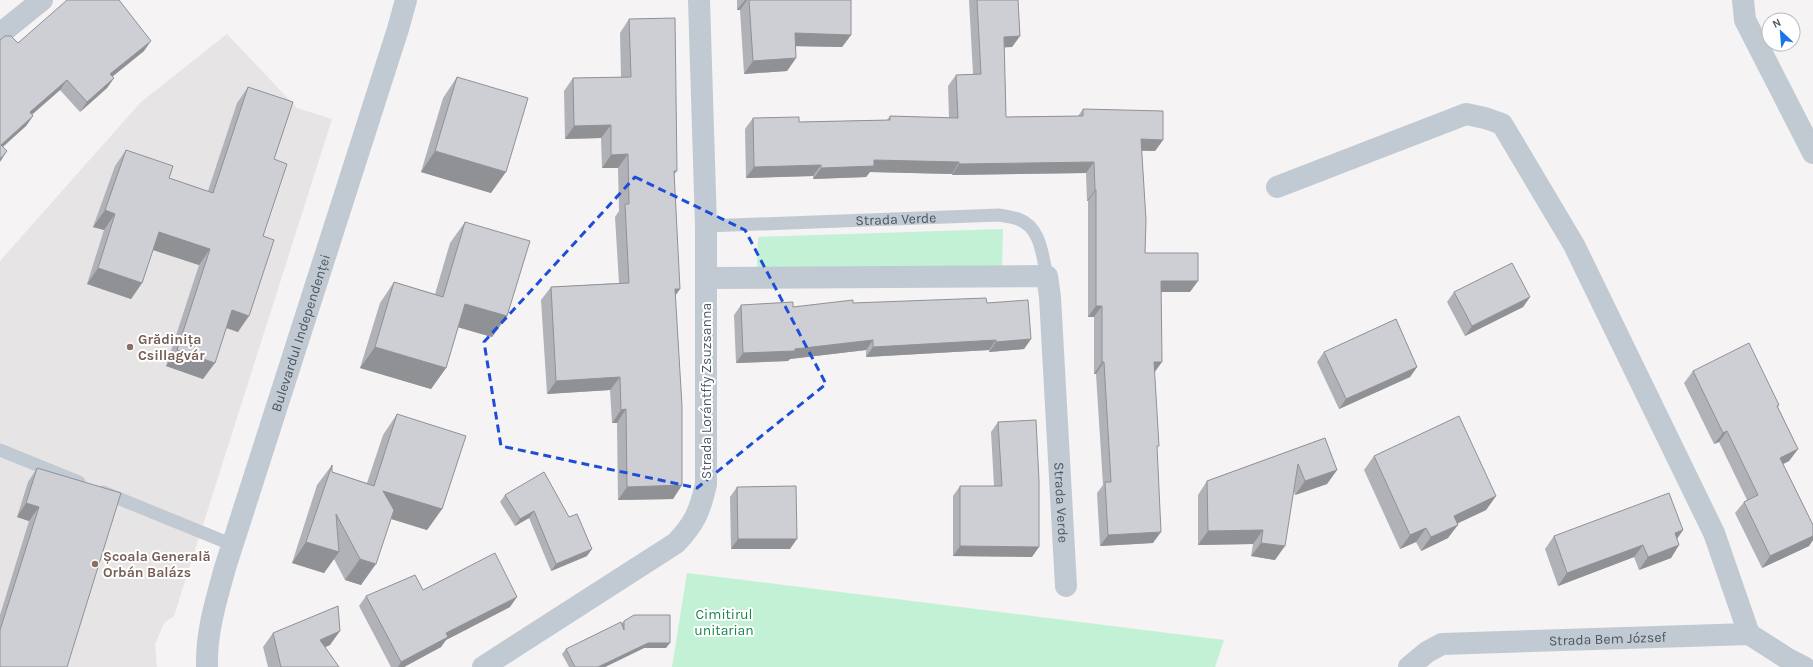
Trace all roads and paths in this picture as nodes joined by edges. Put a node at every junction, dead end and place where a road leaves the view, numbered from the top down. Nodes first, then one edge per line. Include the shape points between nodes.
1 (42, 0) edge
2 (406, 0) edge
3 (699, 0) edge
4 (1743, 0) edge
5 (0, 34) edge
6 (1813, 153) edge
7 (1277, 187) dead end
8 (706, 226) junction
9 (1047, 276) junction
10 (706, 278) junction
11 (0, 450) edge
12 (233, 545) junction
13 (1066, 586) dead end
14 (1749, 634) junction
15 (207, 667) edge
16 (483, 667) edge
17 (1409, 667) edge
18 (1804, 667) edge

1 - 5 street
2 - 12 street, Bulevardul Independenței
3 - 8 street, Strada Lorántffy Zsuzsanna
4 - 6 street via 1745,20
7 - 14 street via 1466,114 1502,124 1574,245 1714,533
8 - 9 lane, Strada Verde via 999,215 1018,219 1031,226 1038,239
8 - 10 street, Strada Lorántffy Zsuzsanna
9 - 10 street
9 - 13 street, Strada Verde
10 - 16 street, Strada Lorántffy Zsuzsanna via 706,484 701,507 690,528 676,544
11 - 12 lane
12 - 15 street, Bulevardul Independenței via 211,619 206,652
14 - 17 street, Strada Bem József via 1442,644 1427,652
14 - 18 street

